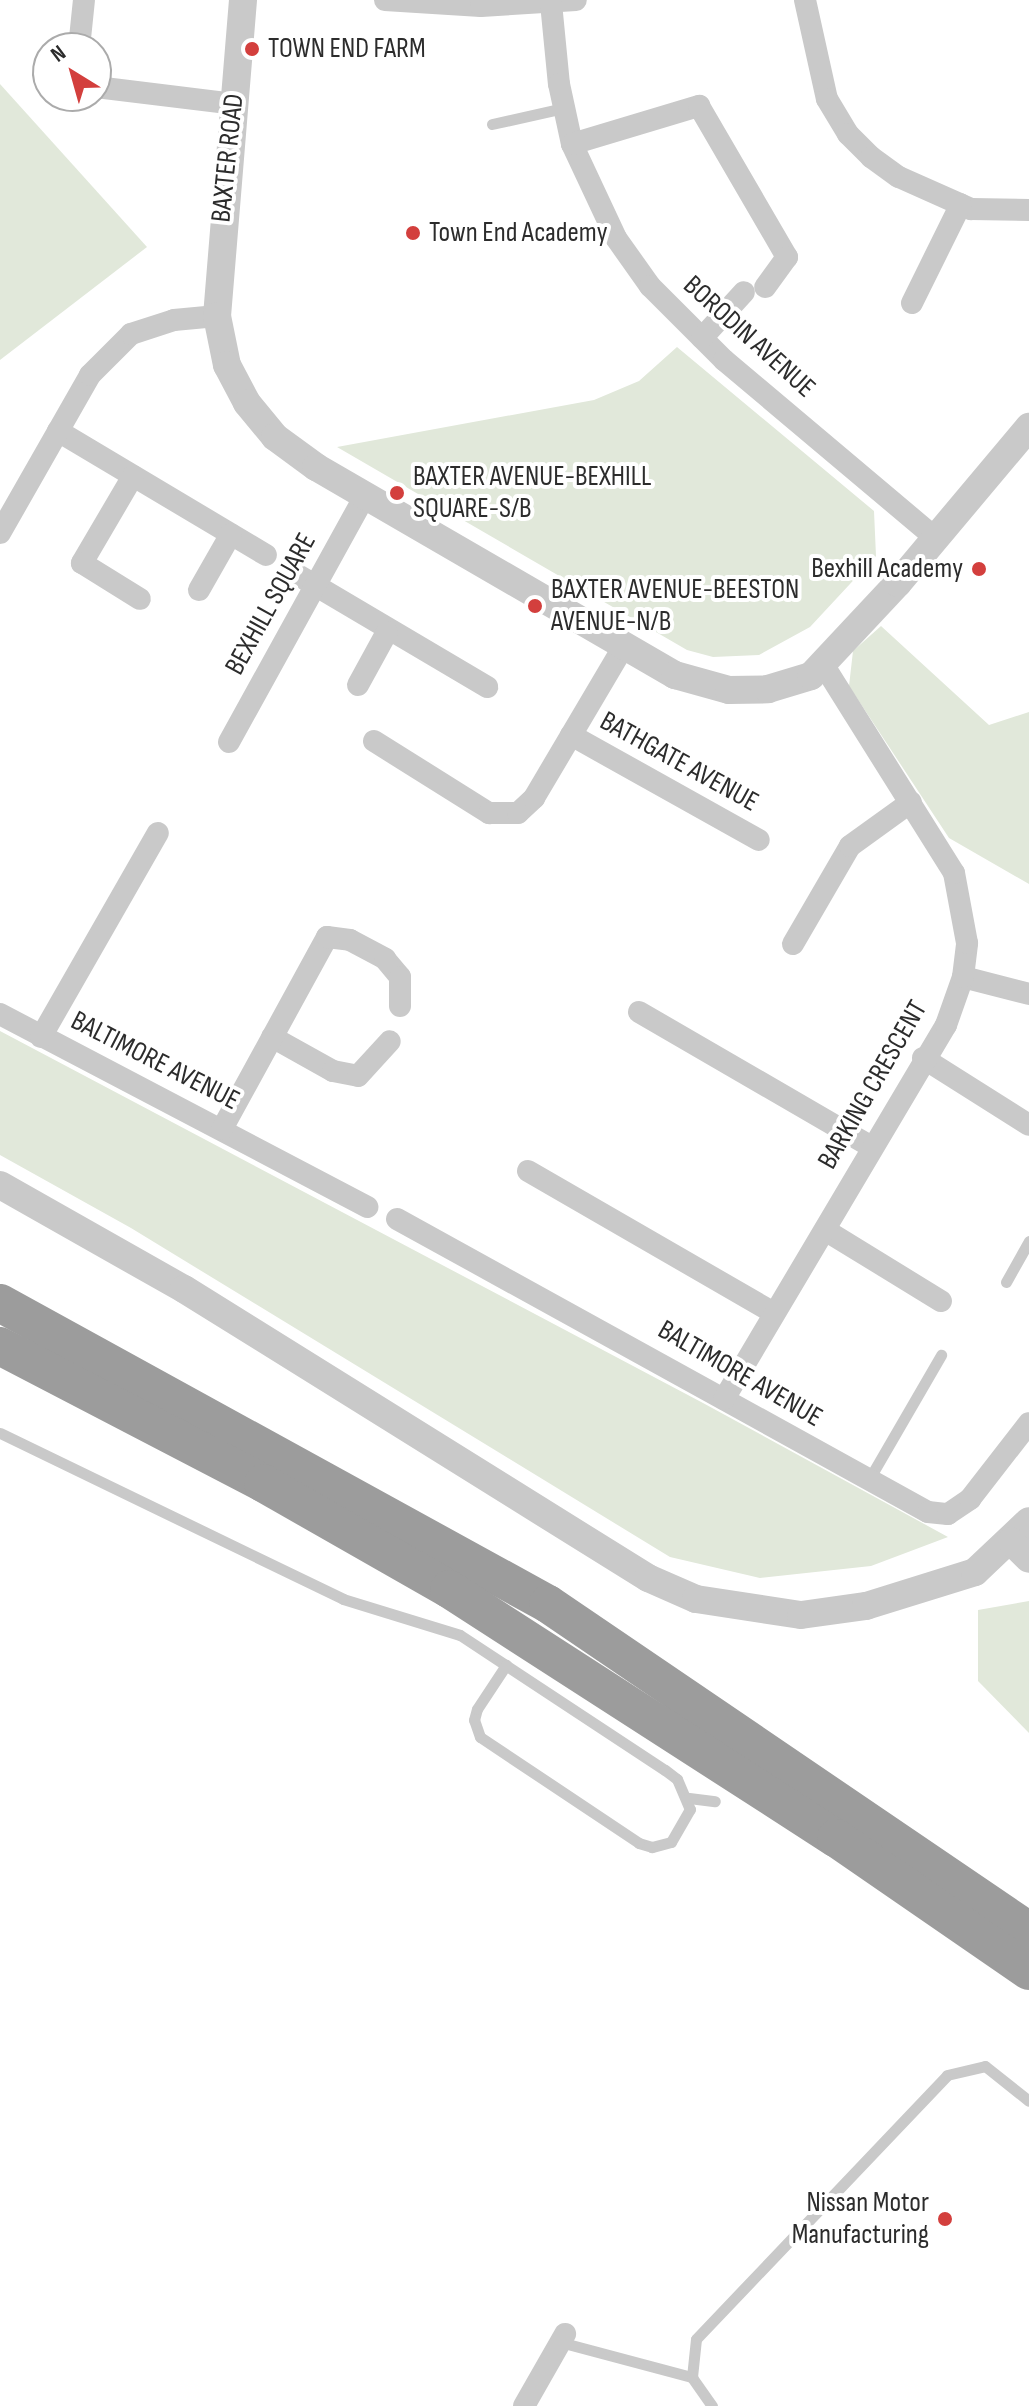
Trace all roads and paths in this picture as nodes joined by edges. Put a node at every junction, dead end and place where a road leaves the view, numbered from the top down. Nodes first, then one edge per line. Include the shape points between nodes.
1 (84, 0) edge
2 (243, 0) edge
3 (385, 0) edge
4 (576, 0) edge
5 (805, 0) edge
6 (551, 3) junction
7 (81, 32) edge
8 (112, 89) edge
9 (234, 104) junction
10 (564, 108) junction
11 (492, 124) dead end
12 (572, 144) junction
13 (961, 204) junction
14 (1029, 210) edge
15 (912, 303) dead end
16 (217, 316) junction
17 (702, 338) junction
18 (1029, 427) edge
19 (58, 431) junction
20 (133, 476) junction
21 (366, 494) junction
22 (0, 533) edge
23 (231, 534) junction
24 (933, 536) junction
25 (266, 555) dead end
26 (291, 571) dead end
27 (315, 586) junction
28 (199, 590) dead end
29 (140, 599) dead end
30 (387, 632) junction
31 (625, 644) junction
32 (823, 664) junction
33 (358, 685) dead end
34 (487, 687) dead end
35 (571, 735) junction
36 (374, 741) dead end
37 (229, 742) dead end
38 (911, 802) junction
39 (158, 833) dead end
40 (759, 840) dead end
41 (793, 944) dead end
42 (963, 977) junction
43 (1029, 994) edge
44 (400, 1006) dead end
45 (639, 1012) dead end
46 (0, 1014) edge
47 (41, 1037) junction
48 (272, 1037) junction
49 (390, 1041) dead end
50 (923, 1058) junction
51 (1029, 1125) edge
52 (222, 1129) junction
53 (872, 1147) junction
54 (528, 1171) dead end
55 (0, 1185) edge
56 (367, 1207) dead end
57 (397, 1219) dead end
58 (825, 1230) junction
59 (1029, 1241) edge
60 (1006, 1282) dead end
61 (0, 1285) edge
62 (941, 1301) dead end
63 (0, 1303) edge
64 (774, 1313) junction
65 (0, 1346) edge
66 (941, 1355) dead end
67 (0, 1364) edge
68 (153, 1385) junction
69 (724, 1399) junction
70 (1029, 1423) edge
71 (0, 1433) edge
72 (868, 1482) junction
73 (263, 1483) junction
74 (1023, 1540) edge
75 (506, 1665) junction
76 (689, 1798) junction
77 (715, 1801) dead end
78 (1029, 1931) edge
79 (1029, 1971) edge
80 (1029, 2101) edge
81 (563, 2338) joint
82 (692, 2377) junction
83 (524, 2406) edge
84 (712, 2406) edge

1 - 7 street
2 - 9 street, BAXTER ROAD
3 - 6 street
4 - 6 street
5 - 13 street via 827,99 848,134 899,177
6 - 10 street, BORODIN AVENUE
8 - 9 street
9 - 16 street, BAXTER ROAD
10 - 11 lane
10 - 12 street, BORODIN AVENUE
12 - 17 street, BORODIN AVENUE via 616,238 650,286
12 - 17 street, BORODIN AVENUE via 699,106 787,257
13 - 14 street
13 - 15 street
16 - 19 street via 174,320 131,334 90,375
16 - 21 street, BAXTER ROAD via 227,365 247,403 275,437
17 - 24 street, BORODIN AVENUE
18 - 24 street, BAXTER ROAD
19 - 20 street
19 - 22 street
20 - 23 street
20 - 29 street via 82,563
21 - 27 street, BEXHILL SQUARE
21 - 31 street, BAXTER ROAD
23 - 25 street
23 - 28 street
24 - 32 street, BAXTER ROAD via 898,583
26 - 27 street
27 - 30 street
27 - 37 street, BEXHILL SQUARE
30 - 33 street
30 - 34 street
31 - 32 street, BAXTER ROAD via 675,675 729,690 768,689 811,676
31 - 35 street
32 - 38 street, BARKING CRESCENT
35 - 36 street via 534,798 518,813 489,813
35 - 40 street, BATHGATE AVENUE
38 - 41 street via 850,846
38 - 42 street, BARKING CRESCENT via 954,873 967,943
39 - 47 street
42 - 43 street
42 - 50 street, BARKING CRESCENT via 946,1025
44 - 48 street via 400,977 385,959 350,940 327,937
45 - 53 street
46 - 47 street, BALTIMORE AVENUE
47 - 52 street, BALTIMORE AVENUE
48 - 49 street via 333,1071 358,1076
48 - 52 street
50 - 51 street
50 - 53 street, BARKING CRESCENT
52 - 56 street, BALTIMORE AVENUE
53 - 58 street, BARKING CRESCENT
54 - 64 street
55 - 74 street via 184,1289 648,1578 696,1599 801,1615 866,1606 975,1572
57 - 69 street, BALTIMORE AVENUE
58 - 62 street
58 - 64 street, BARKING CRESCENT
59 - 60 lane
61 - 68 highway
63 - 68 highway
64 - 69 street, BARKING CRESCENT
65 - 73 highway
66 - 72 lane
67 - 73 highway
68 - 78 highway via 548,1604
69 - 72 street, BALTIMORE AVENUE
70 - 72 street, BALTIMORE AVENUE via 970,1499 948,1514 907,1504
71 - 75 lane via 343,1599 460,1635
73 - 79 highway via 577,1668
75 - 76 lane via 665,1770
75 - 76 lane via 474,1720 490,1747 652,1847 671,1842 680,1833
76 - 77 lane
80 - 82 lane via 985,2066 947,2075 696,2339
81 - 82 lane
81 - 83 street
82 - 84 lane

